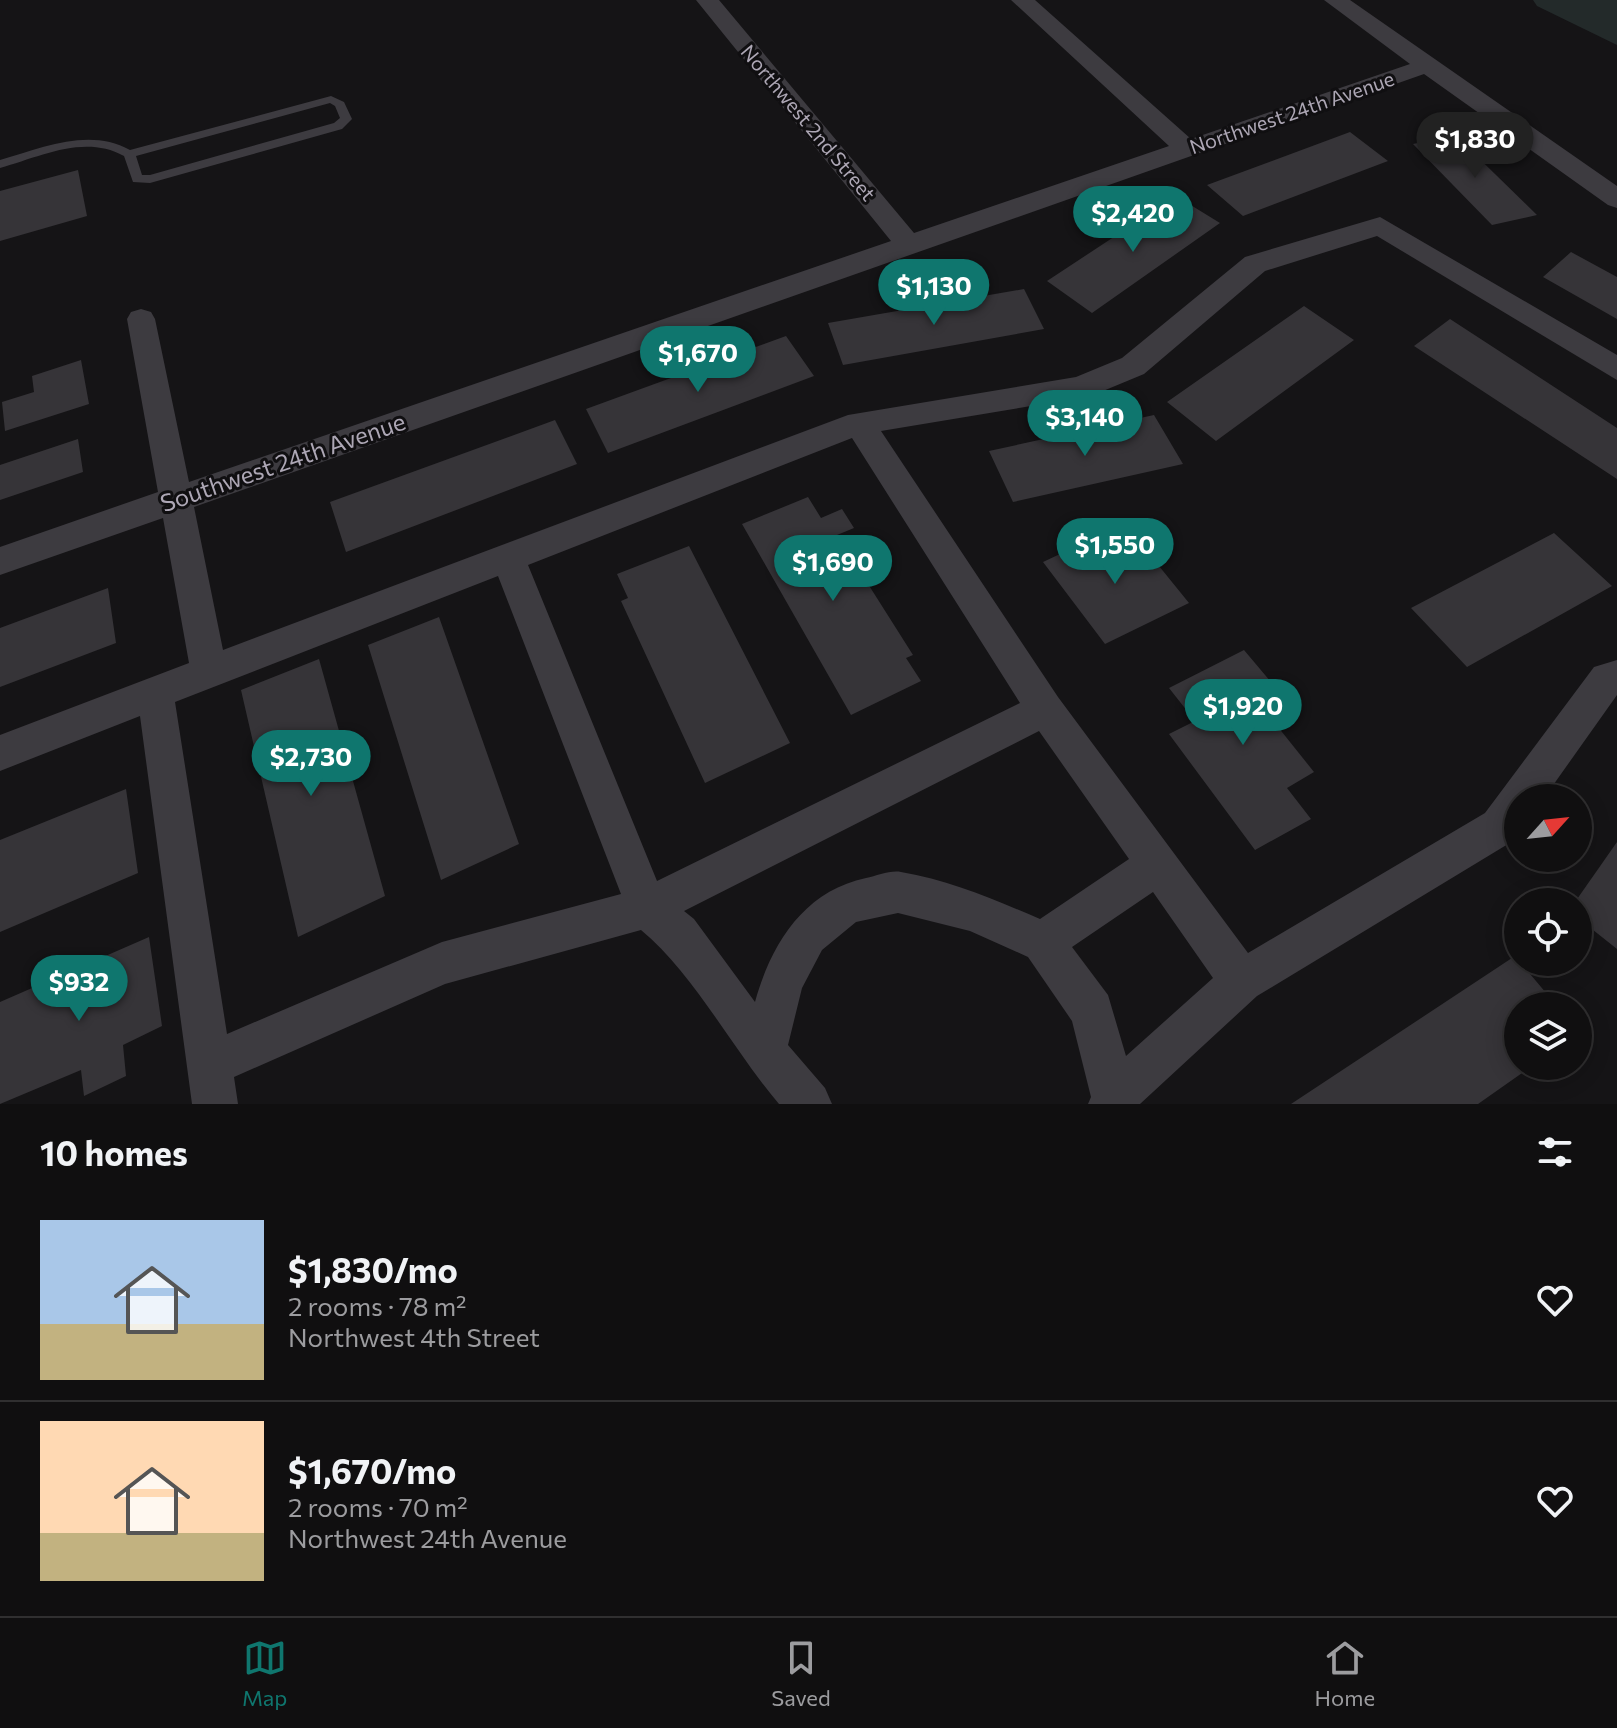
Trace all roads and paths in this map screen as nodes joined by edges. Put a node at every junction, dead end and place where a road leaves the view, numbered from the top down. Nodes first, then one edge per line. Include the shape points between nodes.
1 (707, 0) edge
2 (1022, 0) edge
3 (1335, 0) edge
4 (1428, 65) junction
5 (1187, 149) junction
6 (129, 154) junction
7 (0, 164) edge
8 (1617, 199) edge
9 (909, 245) junction
10 (141, 319) dead end
11 (566, 367) joint
12 (1617, 369) edge
13 (859, 423) junction
14 (178, 499) junction
15 (507, 556) junction
16 (0, 561) edge
17 (209, 672) junction
18 (1617, 677) edge
19 (155, 693) junction
20 (1045, 709) junction
21 (0, 753) edge
22 (1530, 784) edge
23 (1504, 820) edge
24 (1158, 864) junction
25 (647, 908) junction
26 (1043, 942) junction
27 (1242, 981) junction
28 (764, 1052) junction
29 (212, 1084) edge
30 (1112, 1100) edge
31 (809, 1104) edge

1 - 9 street, Northwest 2nd Street
2 - 5 street
3 - 4 street
4 - 5 street, Northwest 24th Avenue
4 - 8 street
5 - 9 street, Northwest 24th Avenue
6 - 6 lane via 137,179 150,179 338,126 346,119 340,104 331,99
6 - 7 lane via 108,142 87,142
9 - 11 street, Northwest 24th Avenue
10 - 14 street
11 - 14 street, Southwest 24th Avenue
12 - 13 street via 1380,226 1255,264 1133,366 1080,388
13 - 15 street
13 - 20 street
14 - 16 street, Southwest 24th Avenue
14 - 17 street
15 - 17 street
15 - 25 street
17 - 19 street
18 - 22 street via 1607,679
19 - 21 street
19 - 29 street
20 - 24 street
20 - 25 street
23 - 27 street
24 - 26 street
24 - 27 street
25 - 28 street via 679,934
25 - 29 street via 442,963
26 - 28 street via 972,911 898,892 846,903 807,935 782,982
26 - 30 street via 1092,1011
27 - 30 street
28 - 31 street

